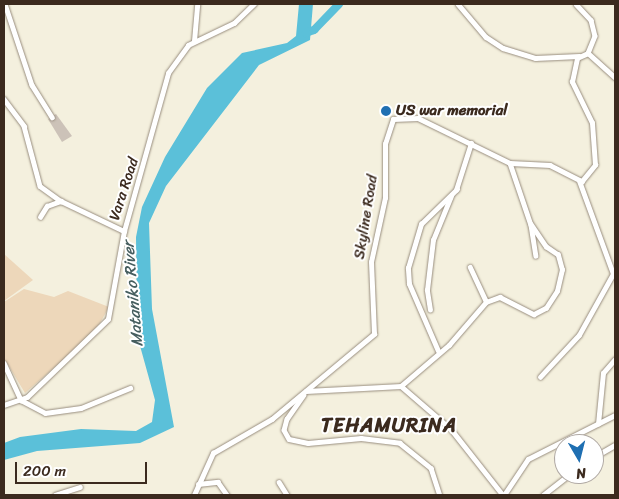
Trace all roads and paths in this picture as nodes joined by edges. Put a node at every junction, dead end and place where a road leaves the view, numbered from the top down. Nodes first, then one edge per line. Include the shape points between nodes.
1 (5, 4) edge
2 (197, 4) edge
3 (254, 4) edge
4 (458, 4) edge
5 (576, 4) edge
6 (194, 41) junction
7 (588, 53) junction
8 (579, 56) junction
9 (615, 77) edge
10 (4, 98) edge
11 (52, 117) dead end
12 (471, 143) junction
13 (510, 164) junction
14 (579, 181) junction
15 (457, 189) junction
16 (61, 201) junction
17 (40, 217) dead end
18 (531, 225) junction
19 (124, 231) junction
20 (536, 256) dead end
21 (470, 267) dead end
22 (486, 302) junction
23 (430, 310) dead end
24 (438, 351) junction
25 (615, 359) edge
26 (4, 363) edge
27 (540, 377) dead end
28 (402, 386) junction
29 (130, 388) dead end
30 (306, 392) junction
31 (21, 400) junction
32 (4, 405) edge
33 (615, 415) edge
34 (598, 424) junction
35 (615, 445) edge
36 (604, 451) edge
37 (279, 482) dead end
38 (198, 484) junction
39 (557, 484) edge
40 (80, 487) dead end
41 (55, 495) edge
42 (194, 495) edge
43 (228, 495) edge
44 (286, 495) edge
45 (440, 495) edge
46 (504, 495) edge
47 (543, 495) edge

1 - 11 street via 30,80
2 - 6 street
3 - 6 street, Vara Road via 234,23
4 - 8 street via 486,37 503,48 535,58
5 - 7 street via 591,20 595,36
6 - 19 street, Vara Road via 168,73
7 - 8 street
7 - 9 street
8 - 14 street via 572,82 590,116 595,158 593,170
10 - 16 street via 24,126 40,186
12 - 13 street, Skyline Road
12 - 15 street
12 - 30 street, Skyline Road via 418,118 403,115 392,121 385,144 384,198 371,262 376,330
13 - 14 street, Skyline Road via 550,165
13 - 18 street
14 - 27 street via 613,274 579,335
15 - 23 street via 444,206 433,240 427,290
15 - 24 street via 421,224 408,268 409,284
16 - 17 street via 48,206
16 - 19 street
18 - 20 street
18 - 22 street via 546,247 558,255 562,270 557,291 546,308 534,314 500,296
19 - 31 street, Vara Road via 108,319
21 - 22 street
22 - 24 street via 449,345
24 - 28 street
25 - 34 street via 603,374
26 - 31 street
28 - 30 street
28 - 46 street via 451,429
29 - 31 street via 81,408 45,413
30 - 38 street, Skyline Road via 243,439 214,453
30 - 45 street via 287,419 284,434 289,439 308,444 360,438 400,443 430,468
31 - 32 street, Vara Road
33 - 34 street
34 - 46 street via 528,459
35 - 36 street
37 - 44 street
38 - 42 street, Skyline Road
38 - 43 street via 218,482
39 - 47 street
40 - 41 street

